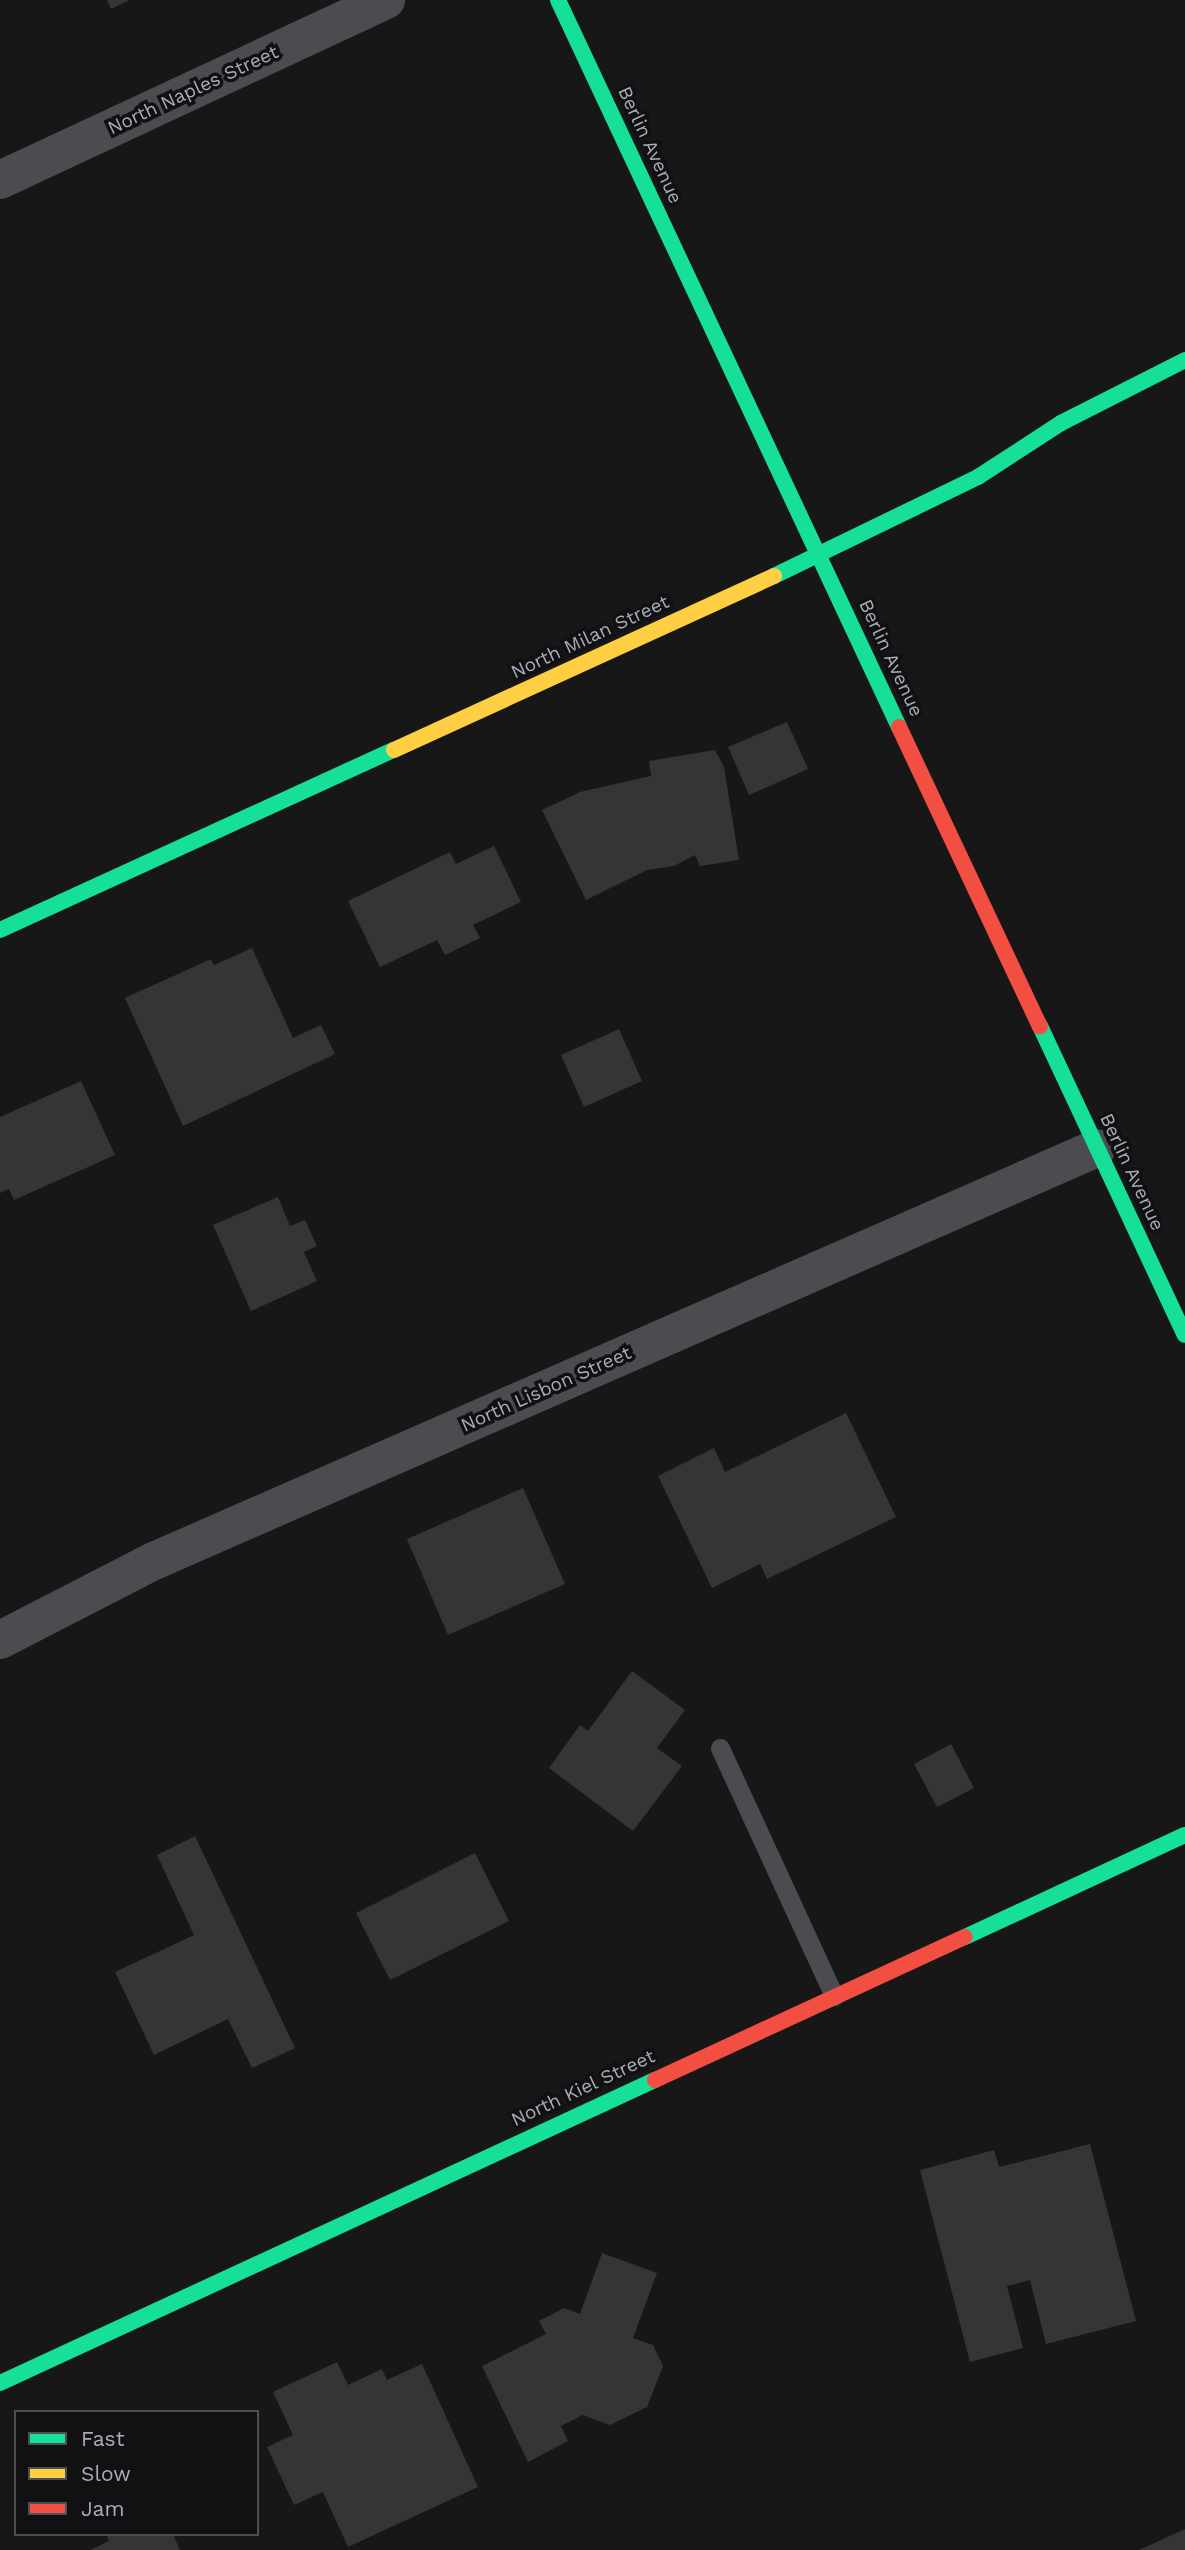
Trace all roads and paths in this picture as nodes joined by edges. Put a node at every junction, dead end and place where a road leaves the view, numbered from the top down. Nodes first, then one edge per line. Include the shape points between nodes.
1 (386, 0) edge
2 (558, 0) edge
3 (0, 180) edge
4 (1185, 360) edge
5 (819, 555) junction
6 (0, 930) edge
7 (1097, 1148) junction
8 (1185, 1335) edge
9 (0, 1640) edge
10 (720, 1748) dead end
11 (1185, 1835) edge
12 (834, 1996) junction
13 (0, 2383) edge

1 - 3 street, North Naples Street
2 - 5 street, Berlin Avenue
4 - 5 street, North Milan Street via 1061,423 978,477
5 - 6 street, North Milan Street
5 - 7 street, Berlin Avenue
7 - 8 street, Berlin Avenue
7 - 9 street, North Lisbon Street via 153,1561
10 - 12 lane
11 - 12 street, North Kiel Street
12 - 13 street, North Kiel Street

